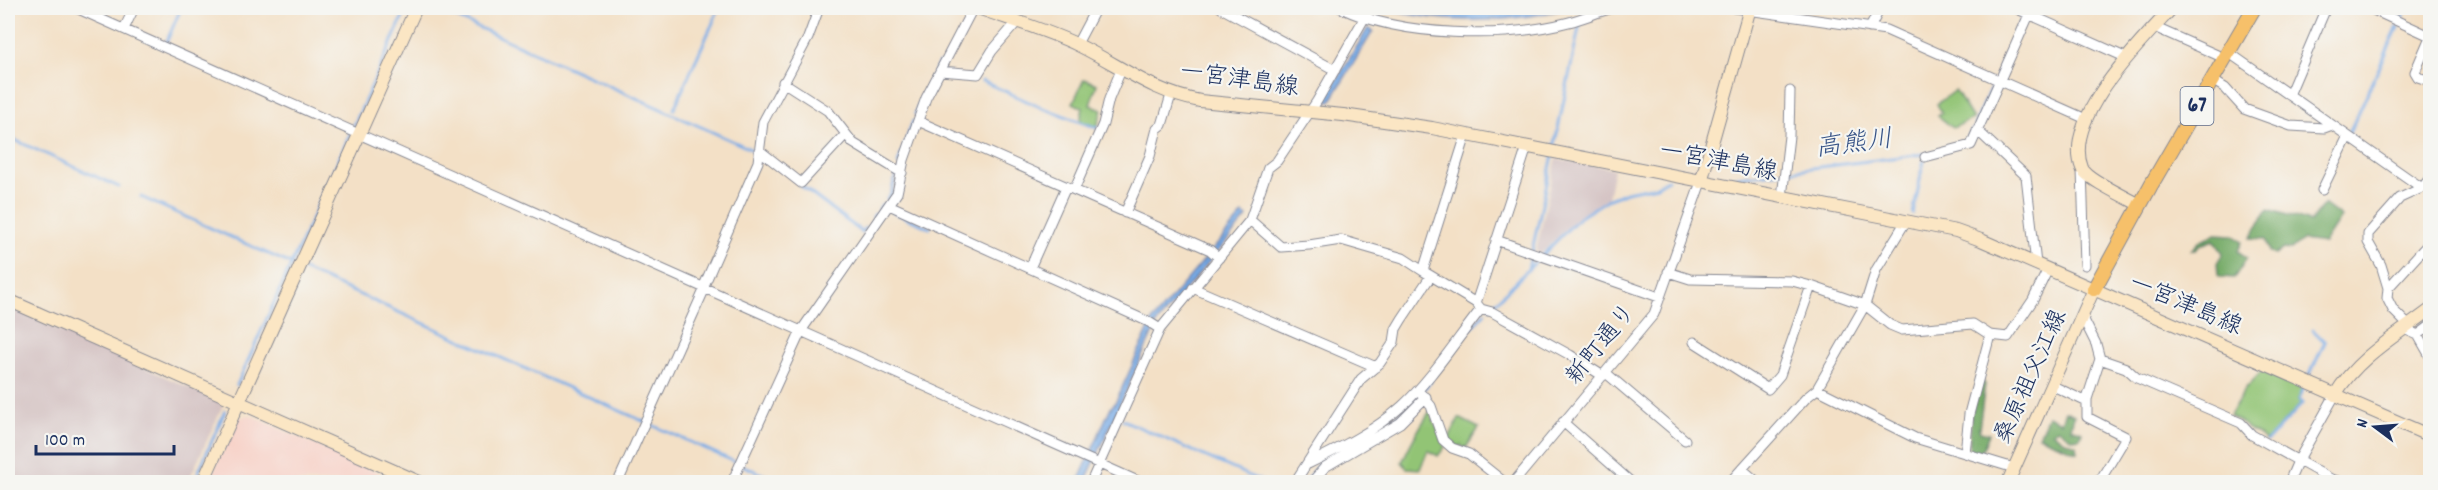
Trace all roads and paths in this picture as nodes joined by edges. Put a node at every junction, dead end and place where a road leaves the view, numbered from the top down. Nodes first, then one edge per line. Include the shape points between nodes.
1 (76, 8) edge
2 (134, 8) edge
3 (416, 8) edge
4 (819, 8) edge
5 (973, 8) edge
6 (978, 8) edge
7 (1096, 8) edge
8 (1221, 8) edge
9 (1341, 8) edge
10 (1370, 8) edge
11 (1613, 8) edge
12 (1734, 8) edge
13 (1880, 8) edge
14 (2015, 8) edge
15 (2172, 8) edge
16 (2254, 8) edge
17 (2326, 8) edge
18 (2369, 8) edge
19 (1750, 9) edge
20 (2030, 11) edge
21 (1364, 17) junction
22 (1017, 22) junction
23 (2154, 27) junction
24 (1870, 28) junction
25 (124, 29) junction
26 (2430, 36) edge
27 (1077, 44) junction
28 (2226, 55) junction
29 (2127, 58) junction
30 (1121, 70) junction
31 (1335, 70) junction
32 (940, 71) junction
33 (2212, 80) junction
34 (2430, 81) edge
35 (783, 82) junction
36 (1999, 82) junction
37 (1790, 91) dead end
38 (1172, 94) junction
39 (2289, 95) junction
40 (1310, 112) junction
41 (2086, 119) junction
42 (918, 121) junction
43 (2332, 125) junction
44 (1977, 130) junction
45 (846, 134) junction
46 (360, 135) junction
47 (1466, 135) junction
48 (2348, 136) junction
49 (1527, 147) junction
50 (759, 150) junction
51 (1925, 157) dead end
52 (2082, 169) junction
53 (902, 173) junction
54 (2430, 178) edge
55 (1701, 182) junction
56 (2422, 188) junction
57 (1070, 189) junction
58 (2322, 190) dead end
59 (1782, 197) junction
60 (889, 205) junction
61 (2140, 205) junction
62 (1125, 213) junction
63 (1250, 220) junction
64 (1906, 220) junction
65 (1496, 240) junction
66 (2430, 242) edge
67 (1215, 255) junction
68 (2085, 265) dead end
69 (2042, 267) junction
70 (1030, 268) junction
71 (1668, 272) junction
72 (1427, 274) junction
73 (1811, 286) junction
74 (704, 288) junction
75 (1193, 288) junction
76 (2388, 288) junction
77 (2094, 289) junction
78 (1659, 297) junction
79 (8, 300) edge
80 (1865, 305) junction
81 (1483, 309) junction
82 (2430, 310) edge
83 (2082, 316) junction
84 (1155, 326) junction
85 (2430, 326) edge
86 (2410, 330) junction
87 (801, 331) junction
88 (1990, 335) junction
89 (1694, 342) dead end
90 (2430, 356) edge
91 (2100, 359) junction
92 (1376, 366) junction
93 (1605, 375) junction
94 (2051, 385) junction
95 (1817, 389) junction
96 (1421, 393) junction
97 (2335, 394) junction
98 (2087, 402) junction
99 (238, 403) junction
100 (1563, 422) junction
101 (2430, 436) edge
102 (1684, 440) dead end
103 (1965, 453) junction
104 (2298, 461) junction
105 (1094, 462) junction
106 (1306, 465) junction
107 (2014, 468) junction
108 (1742, 469) junction
109 (203, 483) edge
110 (419, 483) edge
111 (618, 483) edge
112 (732, 483) edge
113 (1091, 483) edge
114 (1140, 483) edge
115 (1295, 483) edge
116 (1312, 483) edge
117 (1504, 483) edge
118 (1514, 483) edge
119 (1631, 483) edge
120 (1730, 483) edge
121 (1757, 483) edge
122 (2008, 483) edge
123 (2099, 483) edge
124 (2289, 483) edge
125 (2342, 483) edge

1 - 25 street
2 - 25 street
3 - 46 main road
4 - 35 street via 808,38
5 - 32 street
6 - 22 main road, 一宮津島線
7 - 27 street
8 - 31 street
9 - 21 street
10 - 21 street
11 - 21 street via 1568,22 1513,31 1429,30
12 - 19 street
13 - 24 street
14 - 20 street
15 - 23 main road
16 - 28 main road, 67
17 - 39 street
18 - 26 street
19 - 24 street
19 - 55 main road
20 - 29 street
20 - 36 street
21 - 31 street
22 - 27 main road, 一宮津島線
22 - 32 street via 978,74
23 - 28 street
23 - 29 main road
24 - 36 street via 1886,30
25 - 46 street
26 - 34 street via 2415,72
27 - 30 main road, 一宮津島線
28 - 33 main road, 67
28 - 39 street
29 - 41 main road via 2095,99
30 - 38 main road, 一宮津島線
30 - 57 street via 1103,124
31 - 40 street
32 - 42 street
33 - 43 street via 2244,109 2291,126
33 - 61 main road, 67
35 - 45 street via 820,104
35 - 50 street via 763,122
36 - 41 street
36 - 44 street
37 - 59 street
38 - 40 main road, 一宮津島線 via 1200,101
38 - 62 street
39 - 43 street
40 - 47 main road, 一宮津島線
40 - 63 street via 1268,168
41 - 52 main road via 2080,147
42 - 53 street
42 - 57 street
43 - 48 street
44 - 51 street via 1971,145
44 - 69 street via 2026,176
45 - 50 street via 801,183
45 - 53 street via 853,143
46 - 74 street
46 - 99 main road
47 - 49 main road, 一宮津島線
47 - 72 street
48 - 56 street
48 - 58 street
49 - 55 main road, 一宮津島線
49 - 65 street
50 - 74 street via 758,162
52 - 61 main road
52 - 68 street
53 - 60 street
54 - 56 street
55 - 59 main road, 一宮津島線
55 - 71 street, 新町通り
56 - 76 street via 2400,198 2368,234
57 - 62 street
57 - 70 street
59 - 64 main road, 一宮津島線
60 - 70 street
60 - 87 street
61 - 77 main road, 67
62 - 67 street
63 - 67 street
63 - 72 street via 1281,247 1341,240 1404,258
64 - 69 main road, 一宮津島線 via 1956,231
64 - 80 street via 1876,270
65 - 78 street
65 - 81 street
66 - 76 street
67 - 75 street
69 - 77 main road, 一宮津島線
69 - 88 street via 2033,300 2008,337
70 - 84 street
71 - 73 street via 1690,279
71 - 78 street, 新町通り
72 - 81 street
72 - 92 street via 1396,330 1394,342
73 - 80 street
73 - 89 street via 1780,375 1768,389
74 - 87 street
74 - 111 street
75 - 84 street
75 - 92 street
76 - 86 street via 2387,298 2393,310
77 - 83 main road, 桑原祖父江線
77 - 97 main road, 一宮津島線
78 - 93 street, 新町通り via 1654,314
79 - 99 main road
80 - 88 street via 1902,330 1973,324
80 - 95 street
81 - 93 street
81 - 96 street
82 - 86 main road
83 - 91 street
83 - 94 main road, 桑原祖父江線
84 - 105 street
85 - 86 street
86 - 90 street
86 - 97 main road via 2360,363
87 - 105 street
87 - 112 street
88 - 103 street via 1969,414
91 - 98 street
91 - 104 street via 2241,423 2252,435
92 - 106 street via 1361,379
93 - 100 street, 新町通り
93 - 102 street
94 - 98 street
94 - 107 main road, 桑原祖父江線
95 - 103 street via 1916,438
95 - 108 street
96 - 106 street via 1357,439
96 - 116 street via 1400,423 1325,467
96 - 117 street via 1443,440 1469,454
97 - 101 main road, 一宮津島線
97 - 104 street
98 - 123 street via 2087,417 2126,437
99 - 109 main road
99 - 110 main road
100 - 118 street, 新町通り
100 - 119 street
103 - 107 street
104 - 124 street
104 - 125 street
105 - 113 street
105 - 114 street
106 - 115 street
107 - 122 main road, 桑原祖父江線
108 - 120 street
108 - 121 street

